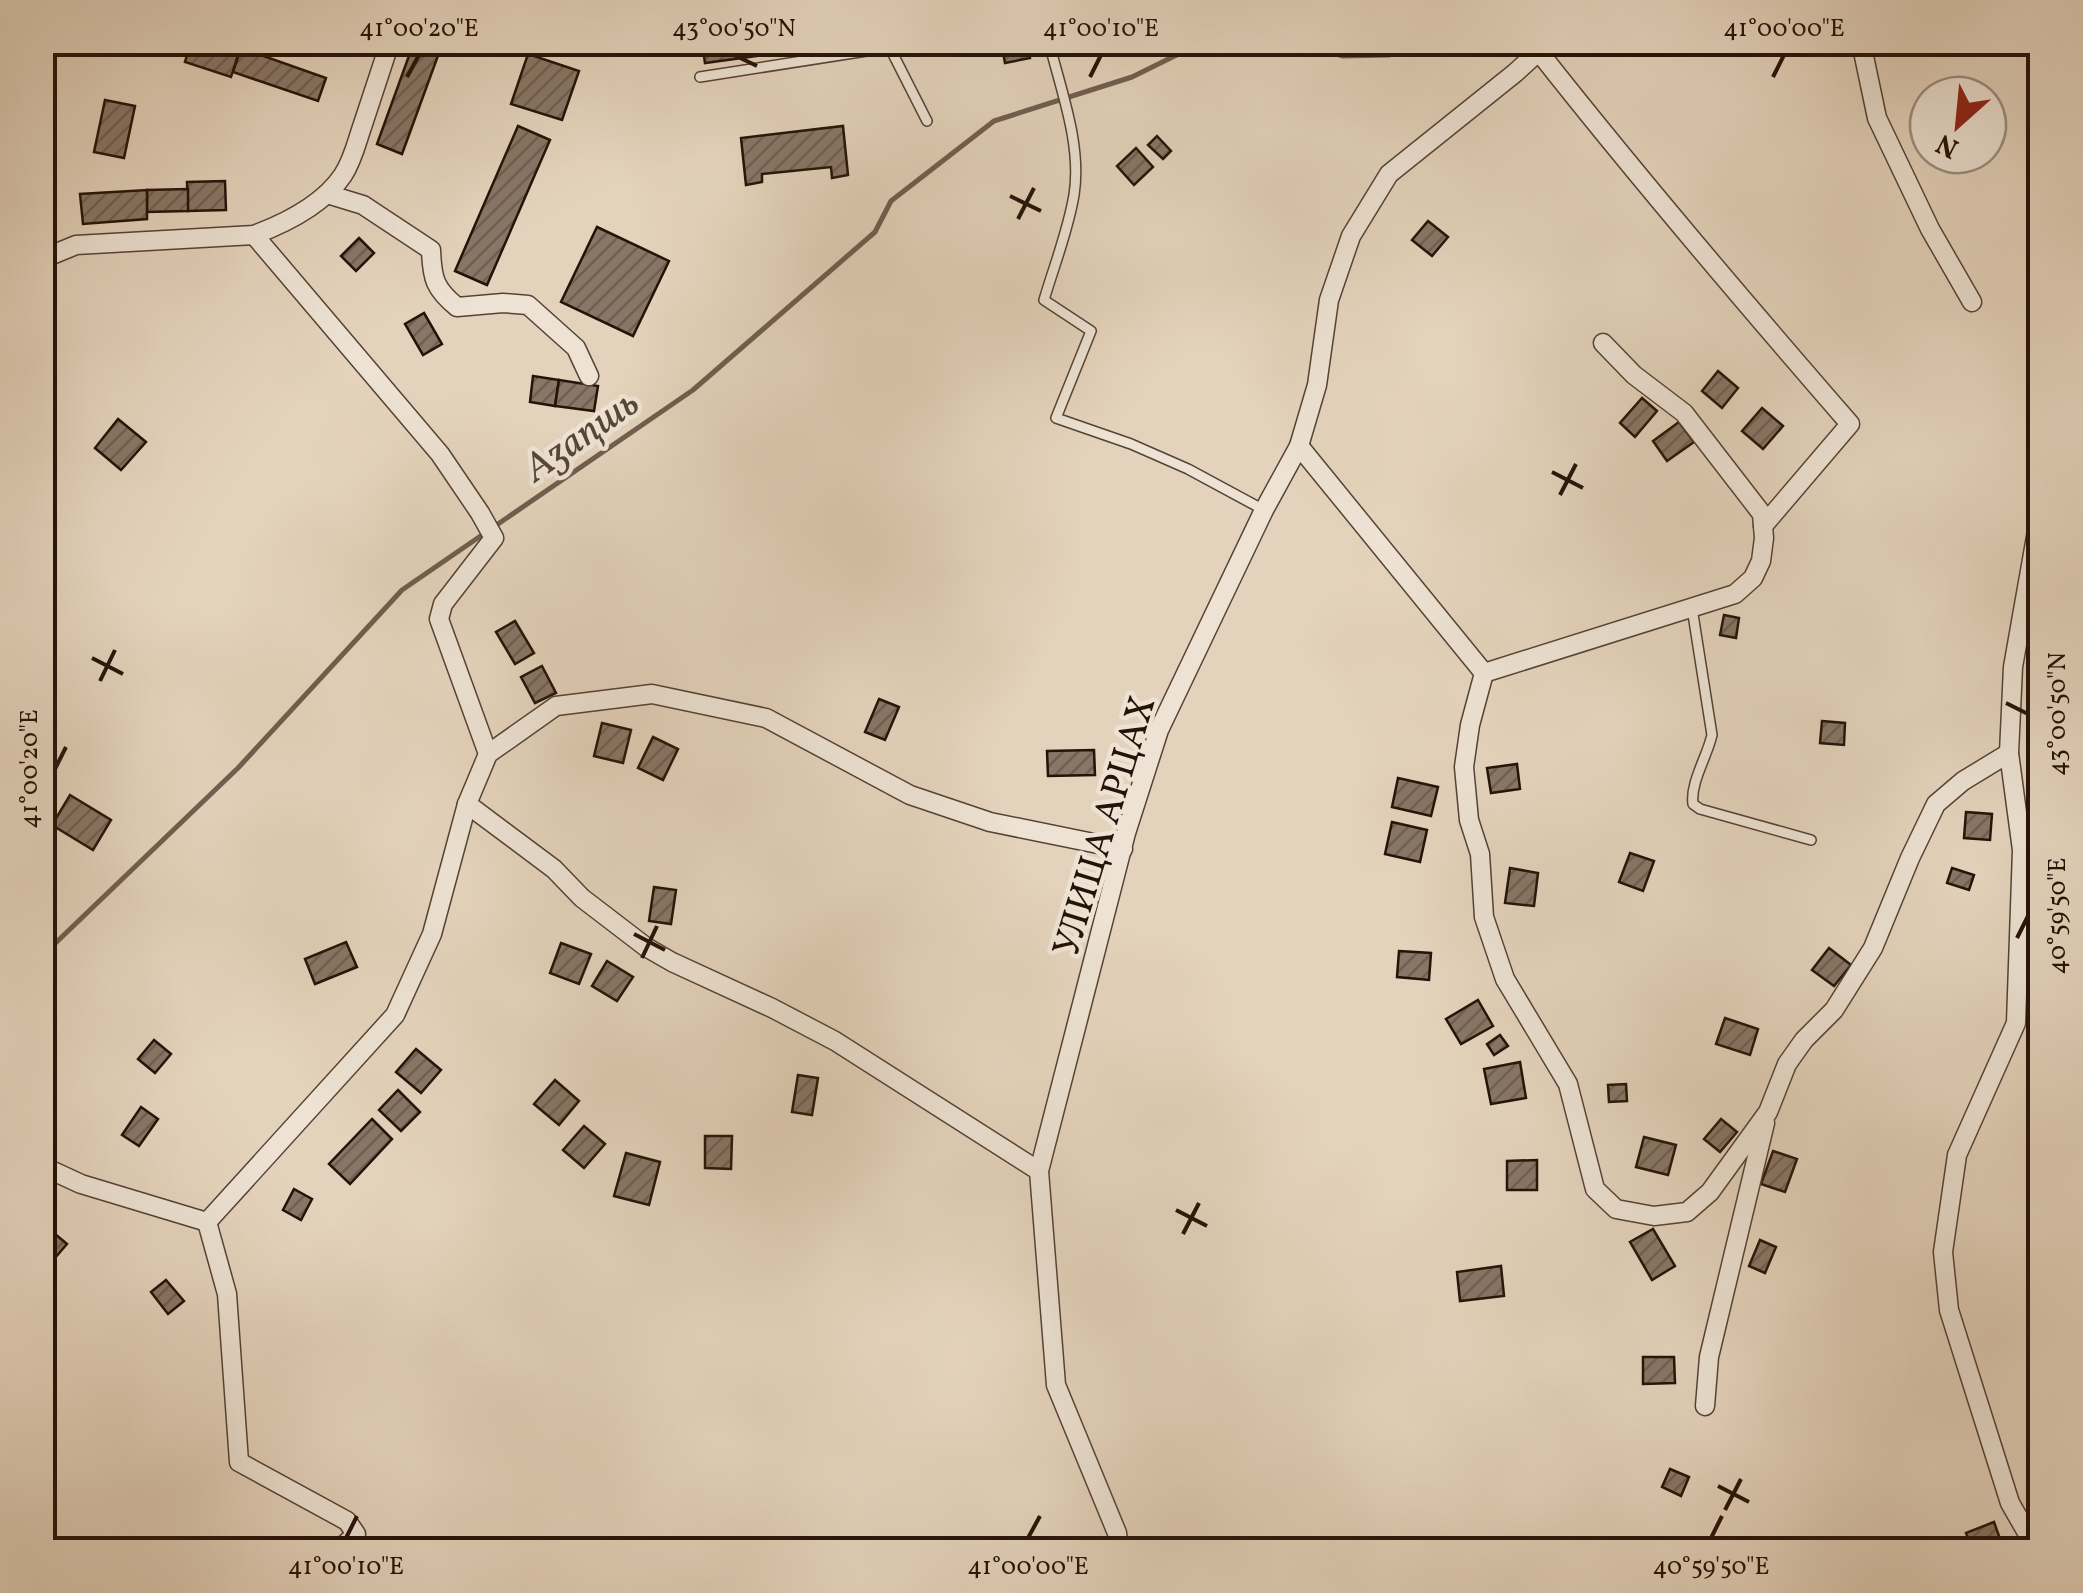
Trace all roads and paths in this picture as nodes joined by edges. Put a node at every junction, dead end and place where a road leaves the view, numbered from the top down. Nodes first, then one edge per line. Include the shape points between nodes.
1 (390, 42) edge
2 (1048, 42) edge
3 (1860, 42) edge
4 (891, 45) edge
5 (1544, 47) edge
6 (700, 77) dead end
7 (927, 121) dead end
8 (327, 194) junction
9 (254, 235) junction
10 (42, 260) edge
11 (1972, 302) dead end
12 (1603, 344) dead end
13 (589, 376) dead end
14 (1299, 446) junction
15 (1264, 510) junction
16 (2040, 514) edge
17 (1763, 526) junction
18 (1692, 608) junction
19 (1484, 672) junction
20 (2010, 753) junction
21 (488, 754) junction
22 (468, 804) junction
23 (1811, 840) dead end
24 (1123, 849) junction
25 (1768, 1112) junction
26 (42, 1166) edge
27 (1039, 1172) junction
28 (207, 1222) junction
29 (1705, 1406) dead end
30 (339, 1550) edge
31 (1120, 1550) edge
32 (2037, 1550) edge

1 - 8 street via 354,152
2 - 15 lane via 1075,170 1044,300 1091,331 1056,418 1188,469
3 - 11 street via 1877,118
4 - 6 lane
4 - 7 lane
5 - 14 street, УЛИЦА АРЦАХ via 1389,174 1351,236 1330,300
5 - 17 street via 1625,162 1850,424
8 - 9 street
8 - 13 street via 363,205 431,250 439,292 457,307 528,305 576,348
9 - 10 street via 76,245
9 - 21 street via 440,454 494,538 443,604 439,619
12 - 17 street via 1684,413 1762,514
14 - 15 street, УЛИЦА АРЦАХ
14 - 19 street
15 - 24 street, УЛИЦА АРЦАХ via 1159,730
16 - 20 street via 2013,667
17 - 18 street via 1762,561 1753,578 1735,594
18 - 19 street
18 - 23 lane via 1712,734 1692,804
19 - 25 street via 1464,767 1484,917 1505,979 1568,1084 1595,1189 1616,1209 1654,1216 1687,1212 1710,1192
20 - 25 street via 1936,804 1873,948 1834,1010 1787,1064
20 - 32 street via 2022,850 2016,1023 1956,1155 1943,1252 1950,1310 2010,1504
21 - 22 street
21 - 24 street via 556,706 652,694 766,718 910,794 990,822
22 - 27 street via 646,946 835,1041
22 - 28 street via 432,934 396,1015
24 - 27 street, УЛИЦА АРЦАХ
25 - 29 street via 1708,1356
26 - 28 street
27 - 31 street, УЛИЦА АРЦАХ via 1056,1385
28 - 30 street via 227,1294 239,1462 347,1521 356,1534

